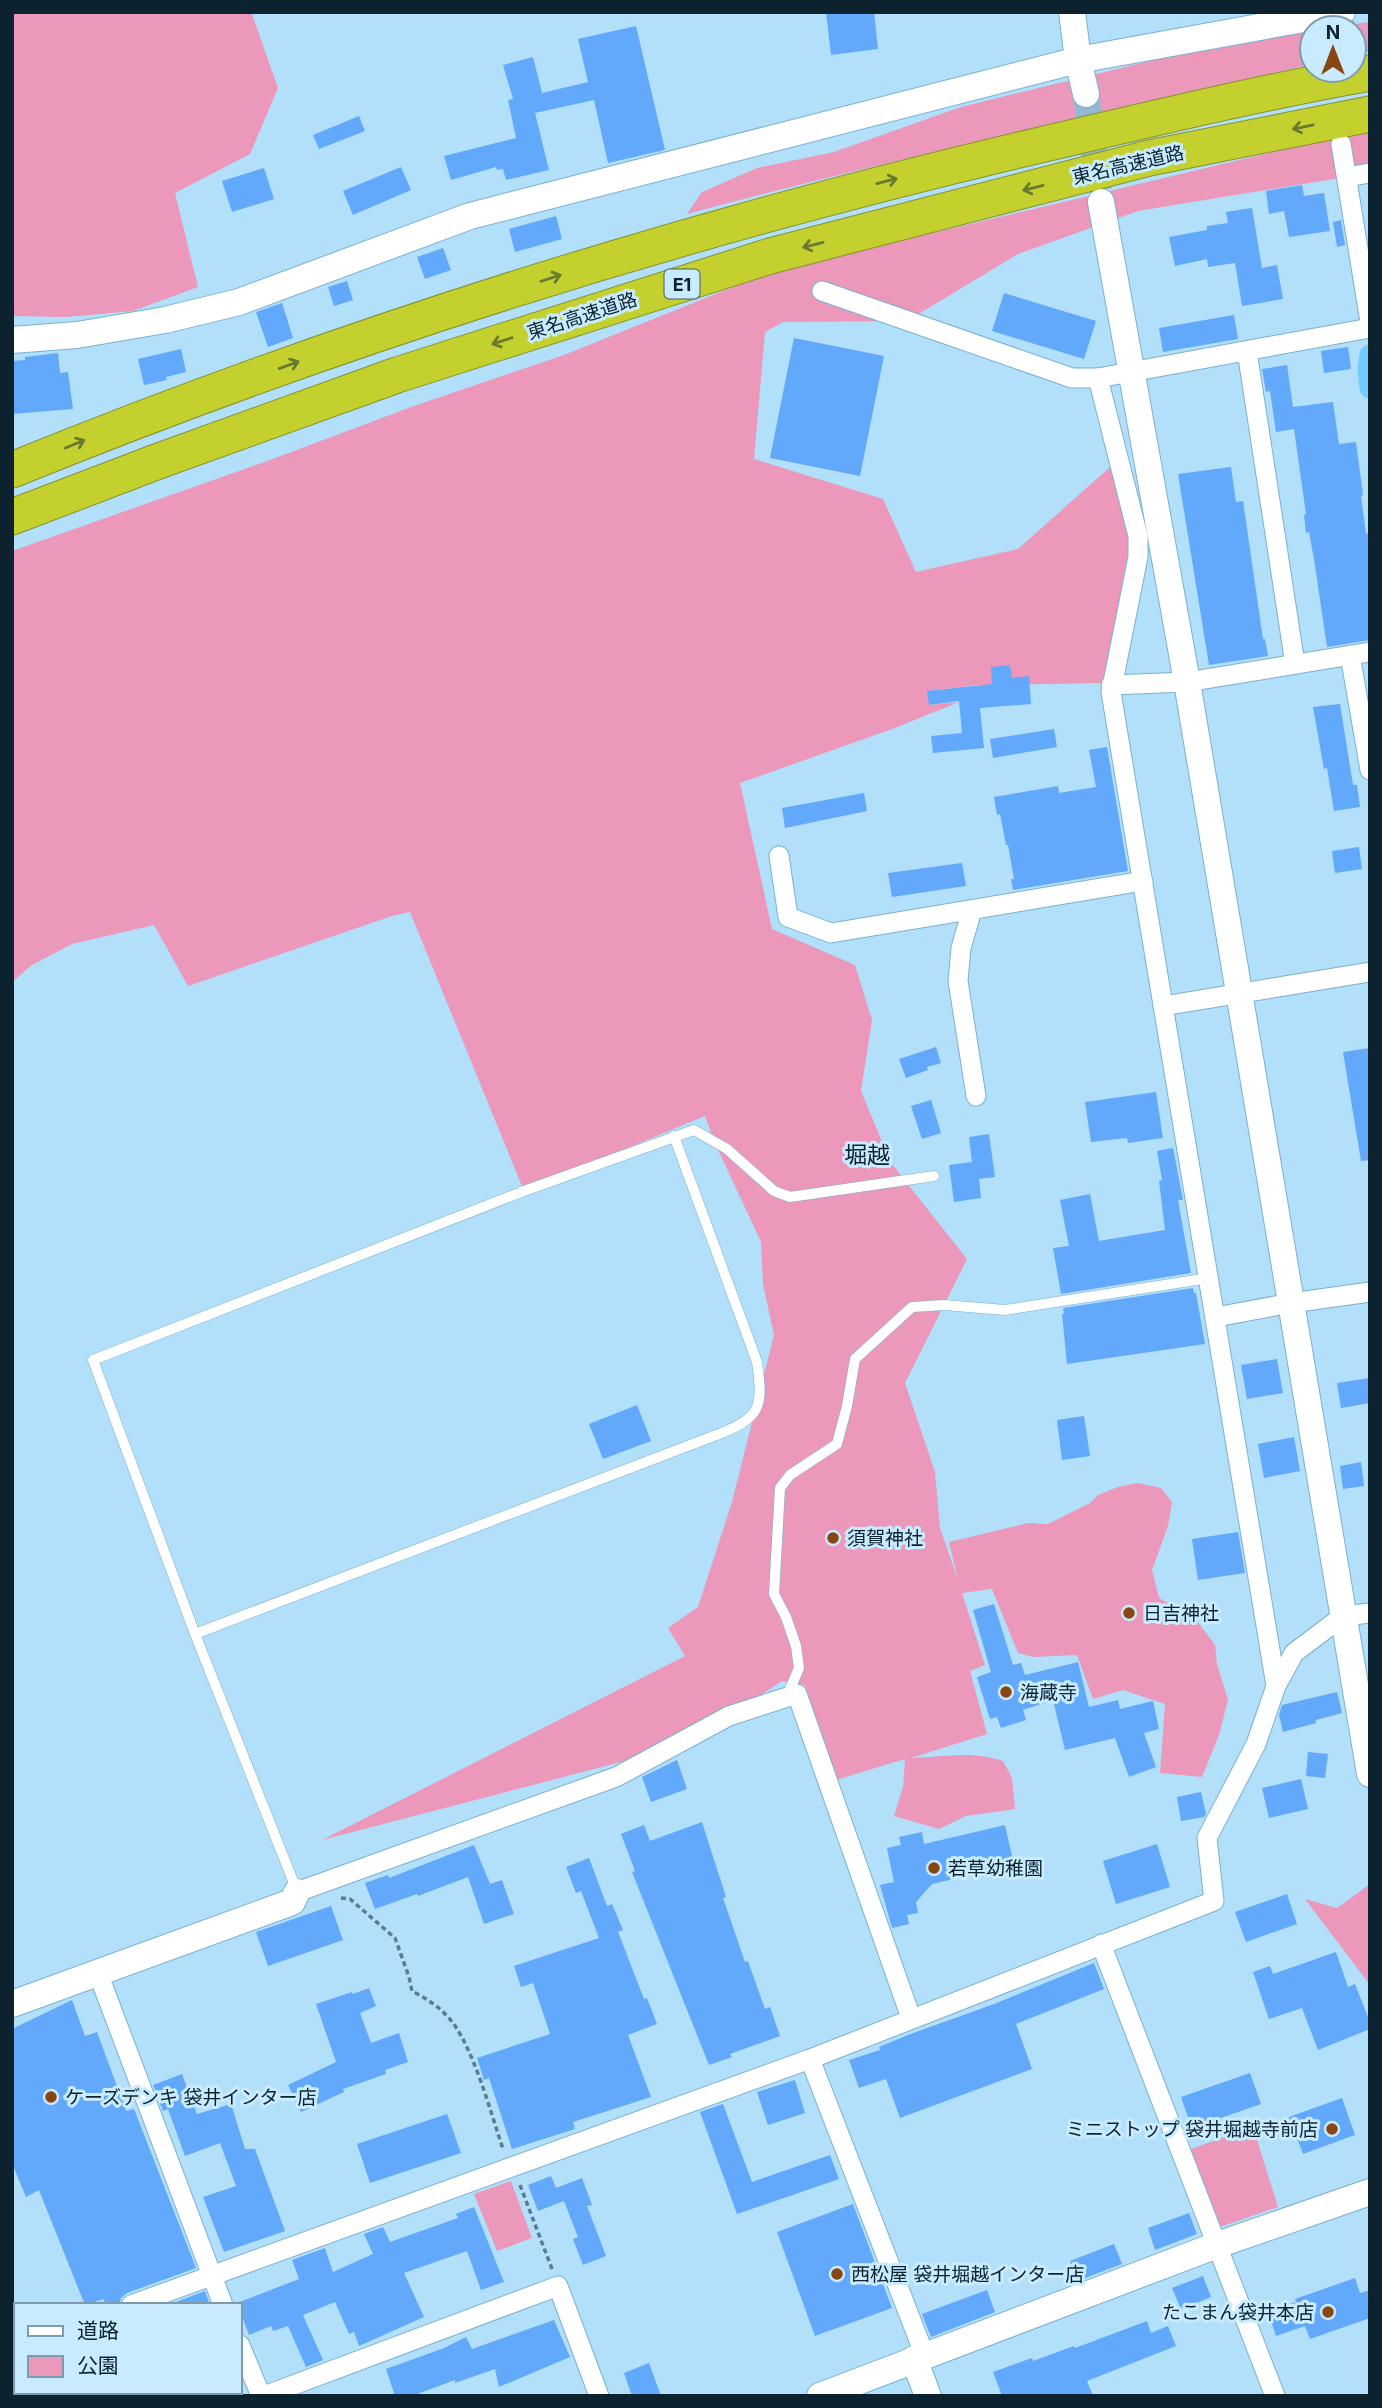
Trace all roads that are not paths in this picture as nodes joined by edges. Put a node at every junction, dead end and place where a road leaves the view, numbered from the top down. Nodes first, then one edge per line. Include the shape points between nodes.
1 (1072, 12) edge
2 (1298, 22) edge
3 (1078, 60) junction
4 (1370, 74) edge
5 (1086, 94) tunnel mouth
6 (1370, 114) edge
7 (1341, 144) dead end
8 (1370, 173) edge
9 (1347, 177) junction
10 (1101, 202) tunnel mouth
11 (822, 291) dead end
12 (1370, 322) edge
13 (1370, 328) edge
14 (12, 340) edge
15 (1247, 351) junction
16 (1132, 372) junction
17 (1098, 378) junction
18 (12, 470) edge
19 (12, 517) edge
20 (1360, 653) edge
21 (1295, 664) junction
22 (1187, 681) junction
23 (1111, 685) junction
24 (1370, 770) edge
25 (779, 856) dead end
26 (1143, 881) junction
27 (972, 910) junction
28 (1370, 972) edge
29 (1240, 994) junction
30 (1164, 1006) junction
31 (976, 1096) dead end
32 (674, 1136) junction
33 (934, 1176) dead end
34 (1209, 1278) junction
35 (1370, 1292) edge
36 (1291, 1303) junction
37 (1216, 1317) junction
38 (1370, 1613) edge
39 (1343, 1616) junction
40 (195, 1634) junction
41 (1276, 1686) junction
42 (787, 1697) junction
43 (1370, 1774) edge
44 (297, 1892) junction
45 (1101, 1944) junction
46 (97, 1973) junction
47 (12, 2004) edge
48 (911, 2018) junction
49 (810, 2059) junction
50 (1370, 2192) edge
51 (1217, 2245) junction
52 (211, 2276) junction
53 (137, 2303) edge
54 (222, 2303) edge
55 (242, 2350) edge
56 (920, 2358) junction
57 (1271, 2395) edge
58 (262, 2396) edge
59 (598, 2396) edge
60 (820, 2396) edge
61 (928, 2396) edge

1 - 3 street
2 - 3 street
3 - 5 street
3 - 14 street via 470,216 239,302 102,331
18 -> 4 highway, 東名高速道路 / E1 via 373,335 661,243 895,179
6 -> 19 highway, 東名高速道路 / E1 via 1149,158 769,256 397,375
7 - 9 street
8 - 9 street
9 - 12 street
10 - 16 street
11 - 17 street via 1072,378
13 - 15 street
15 - 16 street
15 - 21 street
16 - 17 street
16 - 22 street
17 - 23 street via 1138,536 1138,557
20 - 21 street
20 - 24 street
21 - 22 street
22 - 23 street
22 - 29 street
23 - 26 street
25 - 27 street via 788,917 831,933
26 - 27 street
26 - 30 street
27 - 31 street via 958,981
28 - 29 street
29 - 30 street
29 - 36 street
30 - 34 street
32 - 33 lane via 694,1130 727,1149 774,1191 790,1197
32 - 40 lane via 757,1362 759,1402 753,1415 719,1434
32 - 40 lane via 93,1360
34 - 37 street
34 - 42 lane via 1005,1310 912,1307 855,1359 837,1444 790,1475 780,1488 774,1594 796,1646 799,1668
35 - 36 street
36 - 37 street
36 - 39 street
37 - 41 street
38 - 39 street
39 - 41 street via 1294,1653
39 - 43 street
40 - 44 lane
41 - 45 street via 1256,1744 1207,1838 1214,1901
42 - 44 street via 729,1716 616,1777
42 - 48 street via 797,1694
44 - 46 street via 292,1902
45 - 48 street
45 - 51 street
46 - 47 street
46 - 52 street
48 - 49 street
49 - 52 street
49 - 56 street
50 - 51 street
51 - 56 street
51 - 57 street
52 - 53 street
52 - 54 street
55 - 58 street
56 - 60 street
56 - 61 street
58 - 59 street via 558,2286

